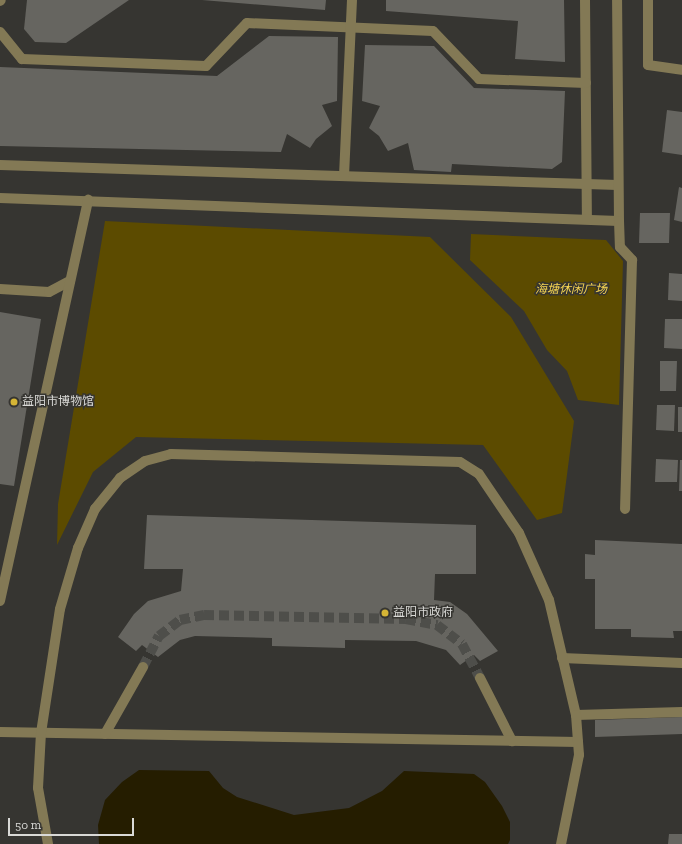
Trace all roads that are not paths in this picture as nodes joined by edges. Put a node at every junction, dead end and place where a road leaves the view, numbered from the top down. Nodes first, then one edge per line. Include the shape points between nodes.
1 (352, 0) edge
2 (585, 0) edge
3 (617, 0) edge
4 (648, 0) edge
5 (351, 28) junction
6 (0, 32) edge
7 (682, 70) edge
8 (586, 83) junction
9 (0, 165) edge
10 (344, 176) junction
11 (586, 184) junction
12 (618, 185) junction
13 (0, 198) edge
14 (88, 200) junction
15 (587, 219) junction
16 (619, 221) junction
17 (70, 281) junction
18 (0, 289) edge
19 (625, 509) dead end
20 (0, 601) edge
21 (562, 658) junction
22 (682, 663) edge
23 (143, 667) tunnel mouth
24 (480, 678) tunnel mouth
25 (682, 712) edge
26 (576, 715) junction
27 (0, 732) edge
28 (41, 733) junction
29 (104, 734) junction
30 (512, 741) junction
31 (578, 742) junction
32 (48, 844) edge
33 (561, 844) edge

1 - 5 street
2 - 8 street
3 - 12 street
4 - 7 street via 648,65
5 - 6 street via 247,23 206,66 22,59
5 - 8 street via 434,31 479,79
5 - 10 street
8 - 11 street
9 - 10 street
10 - 11 street
11 - 12 street
11 - 15 street
12 - 16 street
13 - 14 street
14 - 15 street
14 - 17 street
15 - 16 street
16 - 19 street via 620,246 632,260
17 - 18 street via 49,292
17 - 20 street
21 - 22 street
21 - 26 street
21 - 28 street via 549,600 518,533 479,474 460,462 171,454 146,461 120,478 95,509 78,548 60,609
23 - 29 street
24 - 30 street
25 - 26 street
26 - 31 street
27 - 28 street
28 - 29 street
28 - 32 street via 38,788
29 - 30 street
30 - 31 street
31 - 33 street via 579,755

